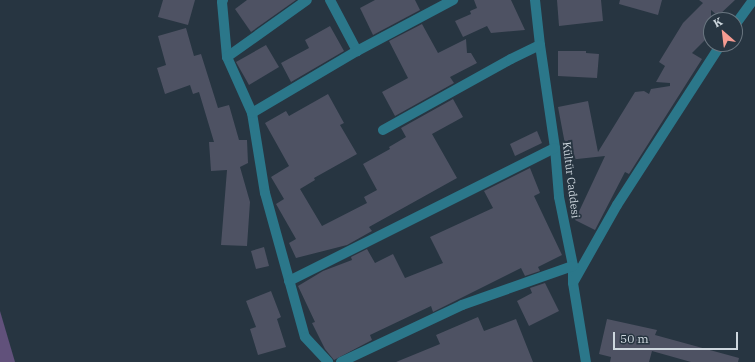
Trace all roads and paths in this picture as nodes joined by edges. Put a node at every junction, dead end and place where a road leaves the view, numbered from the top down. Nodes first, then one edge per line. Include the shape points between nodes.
1 (223, 0) edge
2 (307, 0) edge
3 (330, 0) edge
4 (454, 0) edge
5 (535, 0) edge
6 (753, 0) edge
7 (743, 14) edge
8 (540, 45) junction
9 (357, 51) junction
10 (716, 52) edge
11 (227, 57) junction
12 (252, 113) junction
13 (383, 130) dead end
14 (555, 148) junction
15 (573, 266) junction
16 (289, 281) junction
17 (573, 283) junction
18 (328, 362) edge
19 (341, 362) edge
20 (586, 362) edge

1 - 11 street
2 - 11 street
3 - 9 street
4 - 9 street
5 - 8 street, Kültür Caddesi
6 - 7 street
8 - 13 street via 511,58
8 - 14 street, Kültür Caddesi
9 - 12 street
10 - 17 street via 617,205
11 - 12 street
12 - 16 street via 265,192
14 - 15 street, Kültür Caddesi via 559,197
14 - 16 street
15 - 17 street, Kültür Caddesi
15 - 19 street via 462,305
16 - 18 street via 305,337
17 - 20 street, Kültür Caddesi

